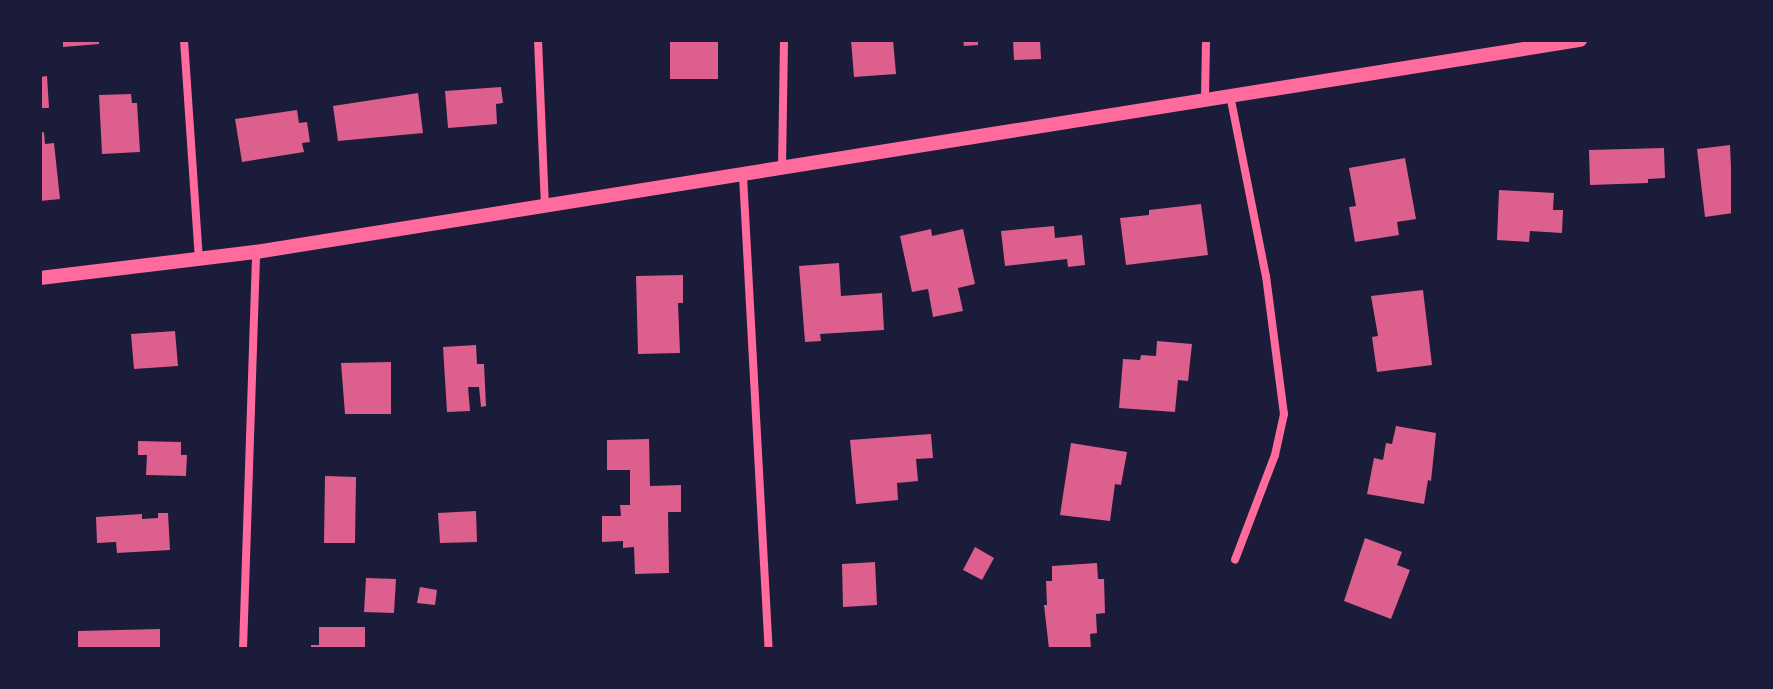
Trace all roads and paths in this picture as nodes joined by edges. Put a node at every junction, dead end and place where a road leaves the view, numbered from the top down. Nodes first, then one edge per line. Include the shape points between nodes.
1 (184, 40) edge
2 (538, 40) edge
3 (784, 40) edge
4 (1206, 40) edge
5 (1580, 40) edge
6 (1230, 94) junction
7 (1205, 98) junction
8 (782, 168) junction
9 (743, 176) junction
10 (545, 207) junction
11 (256, 252) junction
12 (199, 258) junction
13 (40, 278) edge
14 (1235, 560) dead end
15 (243, 649) edge
16 (769, 649) edge

1 - 12 street
2 - 10 street
3 - 8 street
4 - 7 street
5 - 6 street
6 - 7 street
6 - 14 street via 1266,276 1284,414 1275,455
7 - 8 street
8 - 9 street
9 - 10 street
9 - 16 street
10 - 11 street
11 - 12 street
11 - 15 street
12 - 13 street

